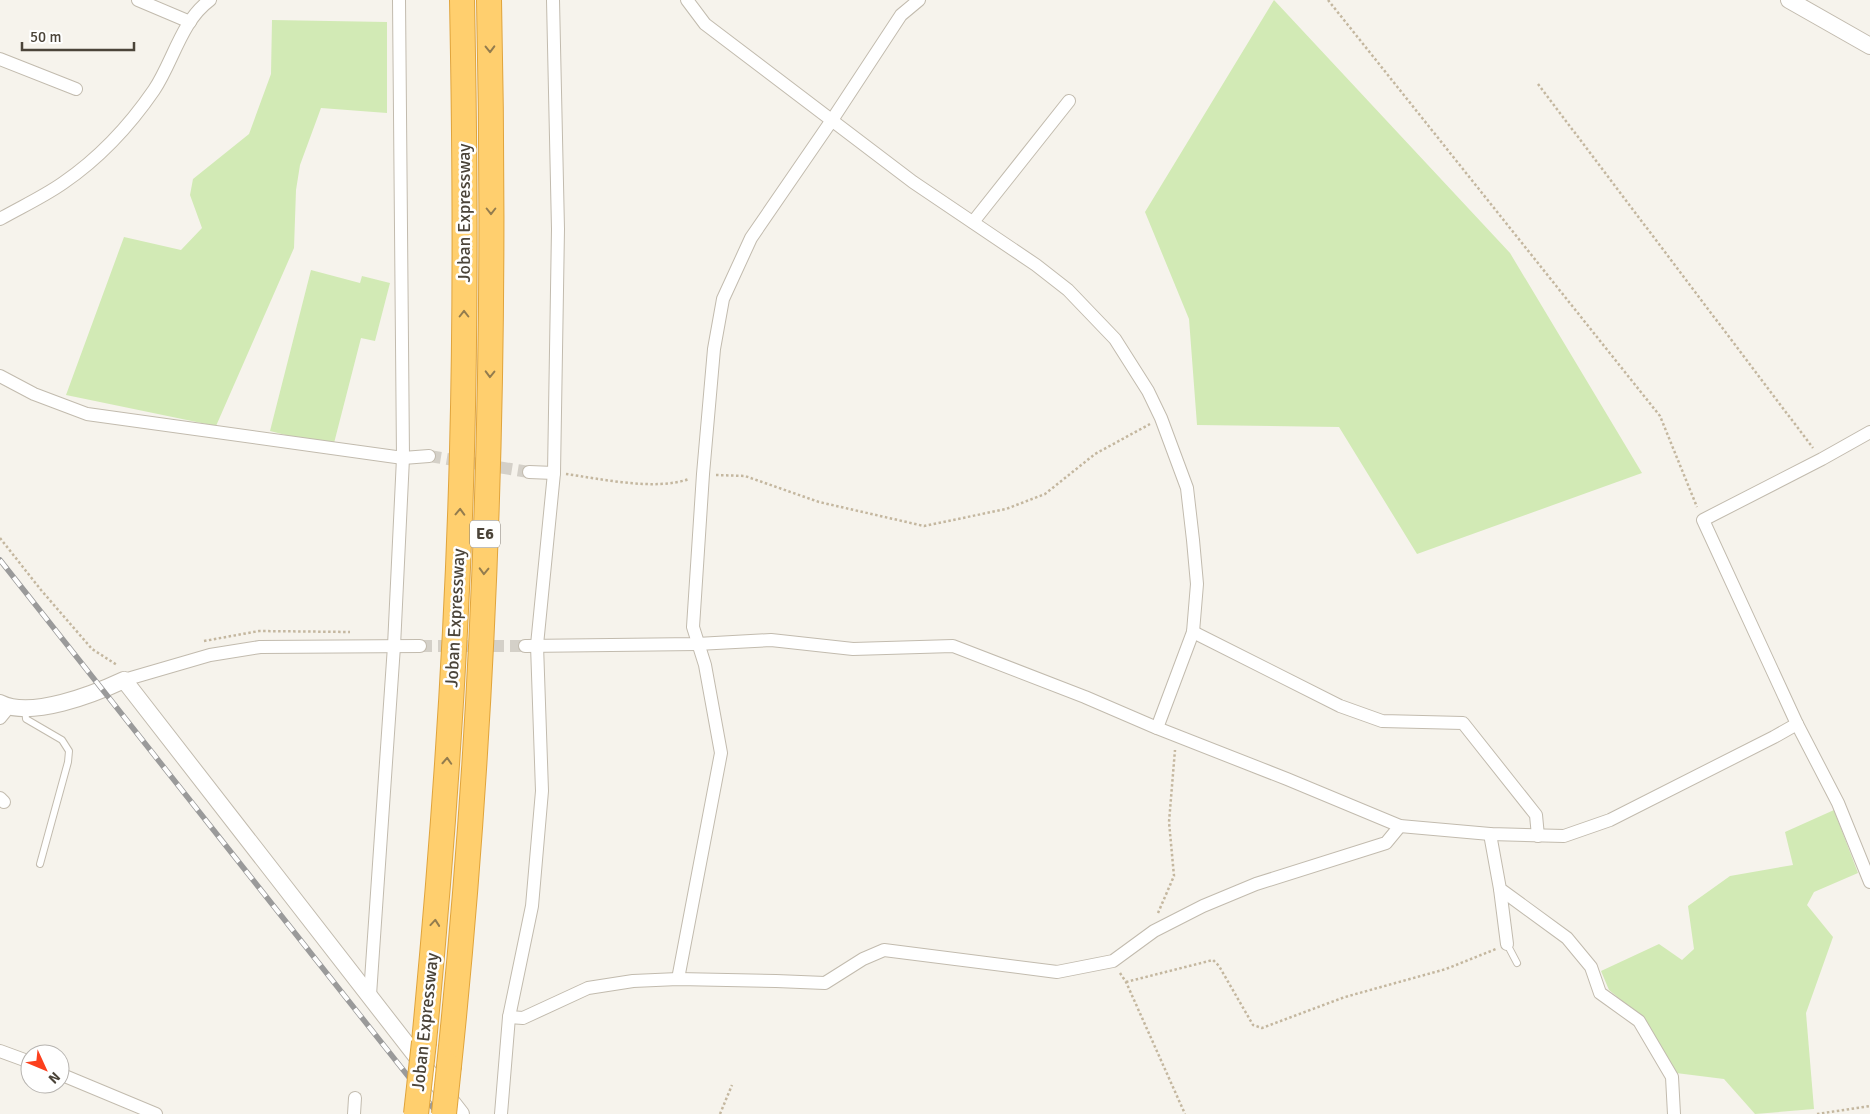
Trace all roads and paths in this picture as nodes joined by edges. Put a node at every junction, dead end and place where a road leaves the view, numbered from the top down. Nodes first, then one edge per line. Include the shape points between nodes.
1 (138, 0) edge
2 (210, 0) edge
3 (399, 0) edge
4 (462, 0) edge
5 (489, 0) edge
6 (553, 0) edge
7 (687, 0) edge
8 (919, 0) edge
9 (1328, 0) edge
10 (1789, 0) edge
11 (190, 22) junction
12 (1870, 46) edge
13 (0, 59) edge
14 (1538, 84) dead end
15 (76, 89) dead end
16 (1069, 101) dead end
17 (832, 120) junction
18 (0, 219) edge
19 (973, 222) junction
20 (0, 376) edge
21 (1161, 418) junction
22 (1870, 432) edge
23 (429, 456) tunnel mouth
24 (403, 458) junction
25 (1822, 459) junction
26 (529, 472) tunnel mouth
27 (554, 473) junction
28 (703, 474) junction
29 (1703, 520) junction
30 (0, 538) edge
31 (1193, 632) junction
32 (200, 642) dead end
33 (697, 644) junction
34 (531, 645) junction
35 (394, 646) junction
36 (420, 646) tunnel mouth
37 (366, 647) junction
38 (124, 672) junction
39 (8, 709) edge
40 (1797, 724) junction
41 (1157, 728) junction
42 (1180, 737) junction
43 (1400, 826) junction
44 (1490, 834) junction
45 (1538, 836) junction
46 (40, 864) dead end
47 (1870, 882) edge
48 (1500, 889) junction
49 (1154, 931) junction
50 (1507, 944) junction
51 (1113, 961) junction
52 (1517, 963) dead end
53 (678, 979) junction
54 (1126, 982) junction
55 (370, 996) junction
56 (509, 1017) junction
57 (0, 1051) edge
58 (20, 1058) edge
59 (70, 1078) edge
60 (732, 1085) dead end
61 (356, 1098) dead end
62 (1870, 1106) edge
63 (156, 1114) edge
64 (354, 1114) edge
65 (416, 1114) edge
66 (444, 1114) edge
67 (461, 1114) edge
68 (501, 1114) edge
69 (720, 1114) edge
70 (1185, 1114) edge
71 (1674, 1114) edge
72 (1816, 1114) edge
73 (1820, 1114) edge

1 - 11 street
2 - 11 street
3 - 24 street
65 -> 4 highway, Joban Expressway / E6, bridge via 442,842 455,632 462,451
5 -> 66 highway, Joban Expressway / E6, bridge via 491,321 483,623 468,853
6 - 27 street via 558,229
7 - 17 street via 705,24
8 - 17 street via 901,15
9 - 29 path via 1660,416
10 - 12 street
11 - 18 street via 155,88 111,142 62,184
13 - 15 street
14 - 25 path
16 - 19 street
17 - 19 street via 913,182
17 - 28 street via 751,238 723,298 714,349
19 - 21 street via 1068,290 1115,340 1148,391
20 - 24 street via 34,394 87,414
21 - 28 path via 1095,454 1045,494 1006,509 924,526 819,502 744,476
21 - 31 street via 1187,488 1197,584
22 - 25 street
23 - 24 street
24 - 35 street
25 - 29 street
26 - 27 street
27 - 28 path via 652,484 680,482
27 - 34 street
28 - 33 street via 693,627
29 - 40 street
30 - 38 path via 92,649
31 - 41 street
31 - 45 street via 1340,706 1382,721 1463,723 1536,815
32 - 37 path via 259,631 347,631 360,635
33 - 34 street
33 - 41 street via 771,640 853,649 953,646
33 - 53 street via 705,665 721,754
34 - 56 street via 542,791 532,906
35 - 36 street
35 - 37 street
35 - 55 street
37 - 38 street via 260,647
38 - 39 street via 103,689 43,707
38 - 55 street
39 - 46 lane via 62,740 69,751
40 - 45 street via 1610,820 1564,836
40 - 47 street via 1838,803
41 - 42 street
42 - 43 street
42 - 49 path via 1175,750 1169,822 1174,876 1154,921
43 - 44 street
43 - 49 street via 1386,843 1256,884
44 - 45 street
44 - 48 street
48 - 50 street
48 - 71 street via 1566,938 1591,967 1600,993 1639,1021 1672,1076
49 - 51 street
50 - 52 lane
50 - 54 path via 1446,969 1345,996 1262,1028 1253,1025 1213,960
51 - 53 street via 1057,972 884,950 825,983
51 - 54 path
53 - 56 street via 588,988 523,1018
54 - 70 path
55 - 67 street
56 - 68 street
57 - 58 street
59 - 63 street
60 - 69 path
61 - 64 street
62 - 73 path
72 - 73 path

